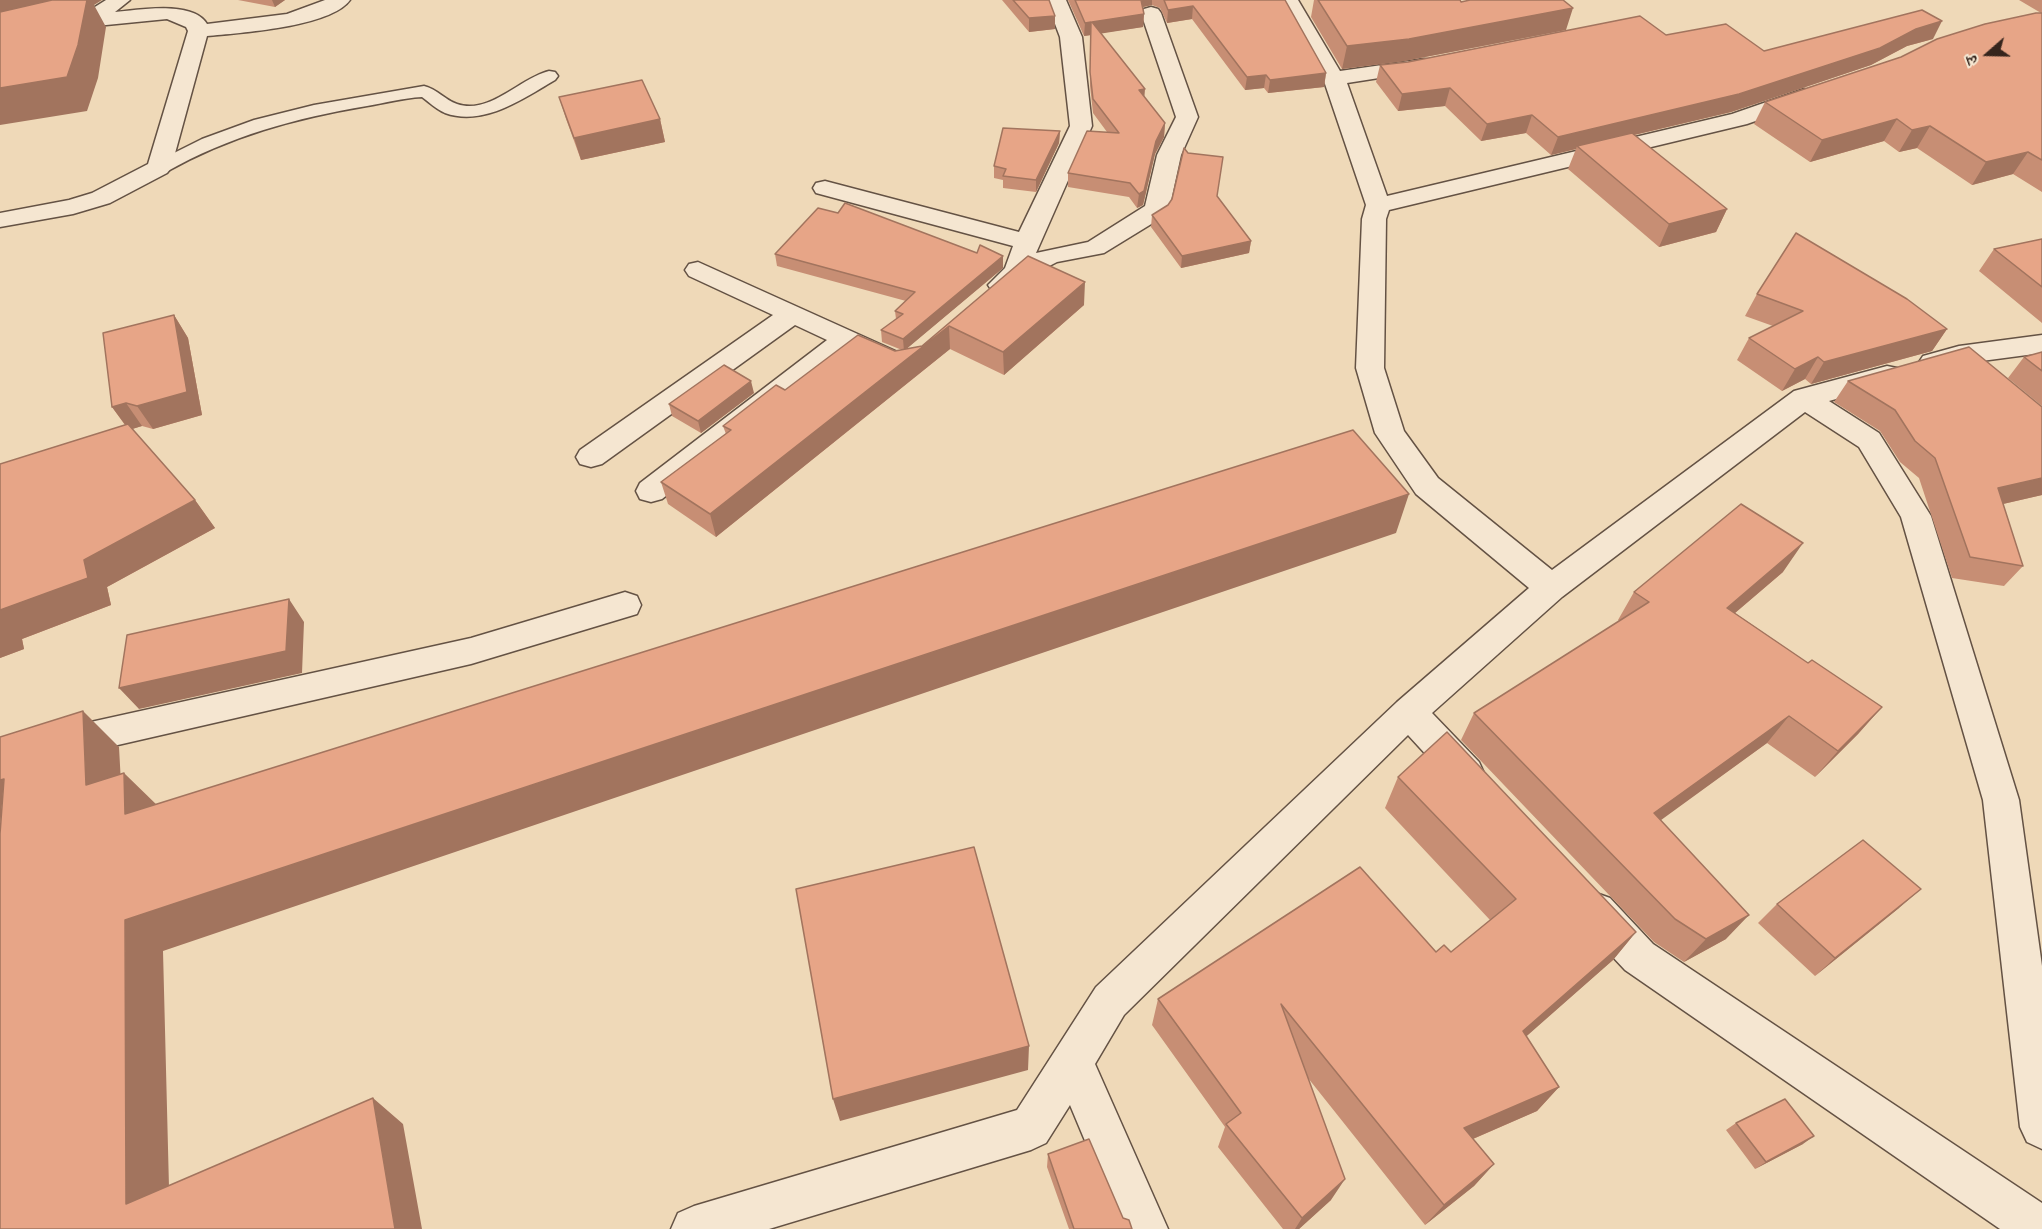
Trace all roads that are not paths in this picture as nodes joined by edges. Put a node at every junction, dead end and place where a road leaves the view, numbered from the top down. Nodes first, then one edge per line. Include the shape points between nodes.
1 (340, 0) edge
2 (1056, 0) edge
3 (1288, 0) edge
4 (102, 8) edge
5 (1151, 13) dead end
6 (65, 26) edge
7 (198, 31) junction
8 (1446, 61) edge
9 (549, 76) dead end
10 (1334, 78) junction
11 (1823, 90) edge
12 (159, 168) junction
13 (825, 188) dead end
14 (1378, 205) junction
15 (0, 220) edge
16 (1027, 242) junction
17 (698, 270) dead end
18 (1017, 272) junction
19 (982, 302) edge
20 (793, 314) junction
21 (846, 339) junction
22 (2042, 344) edge
23 (1959, 355) junction
24 (914, 361) edge
25 (1987, 378) edge
26 (1804, 398) junction
27 (591, 457) dead end
28 (651, 491) dead end
29 (1551, 588) junction
30 (626, 605) dead end
31 (1410, 712) junction
32 (0, 757) edge
33 (1489, 796) edge
34 (1568, 881) edge
35 (1072, 1061) junction
36 (2042, 1127) edge
37 (694, 1229) edge
38 (1145, 1229) edge
39 (2040, 1229) edge

1 - 7 street via 293,20
2 - 16 street via 1071,38 1082,126
3 - 10 street
4 - 6 street
4 - 7 street via 169,13 196,23
5 - 18 street via 1187,117 1169,155 1157,210 1095,248 1050,256
7 - 12 street
8 - 10 street
9 - 12 lane via 484,108 452,109 424,92 323,108 218,138
10 - 14 street
11 - 14 street via 1728,122
12 - 15 street via 101,198
13 - 16 street
14 - 29 street via 1374,219 1370,368 1390,433 1427,486
16 - 18 street
17 - 20 street
18 - 19 street
20 - 21 street
20 - 27 street
21 - 24 street via 898,363
21 - 28 street
22 - 23 street
23 - 25 street
23 - 26 street
26 - 29 street
26 - 36 street via 1869,440 1916,516 2001,800
29 - 31 street
30 - 32 street via 471,651
31 - 33 street
31 - 35 street via 1110,1001
34 - 39 street via 1640,957
35 - 37 street via 1031,1128
35 - 38 street

